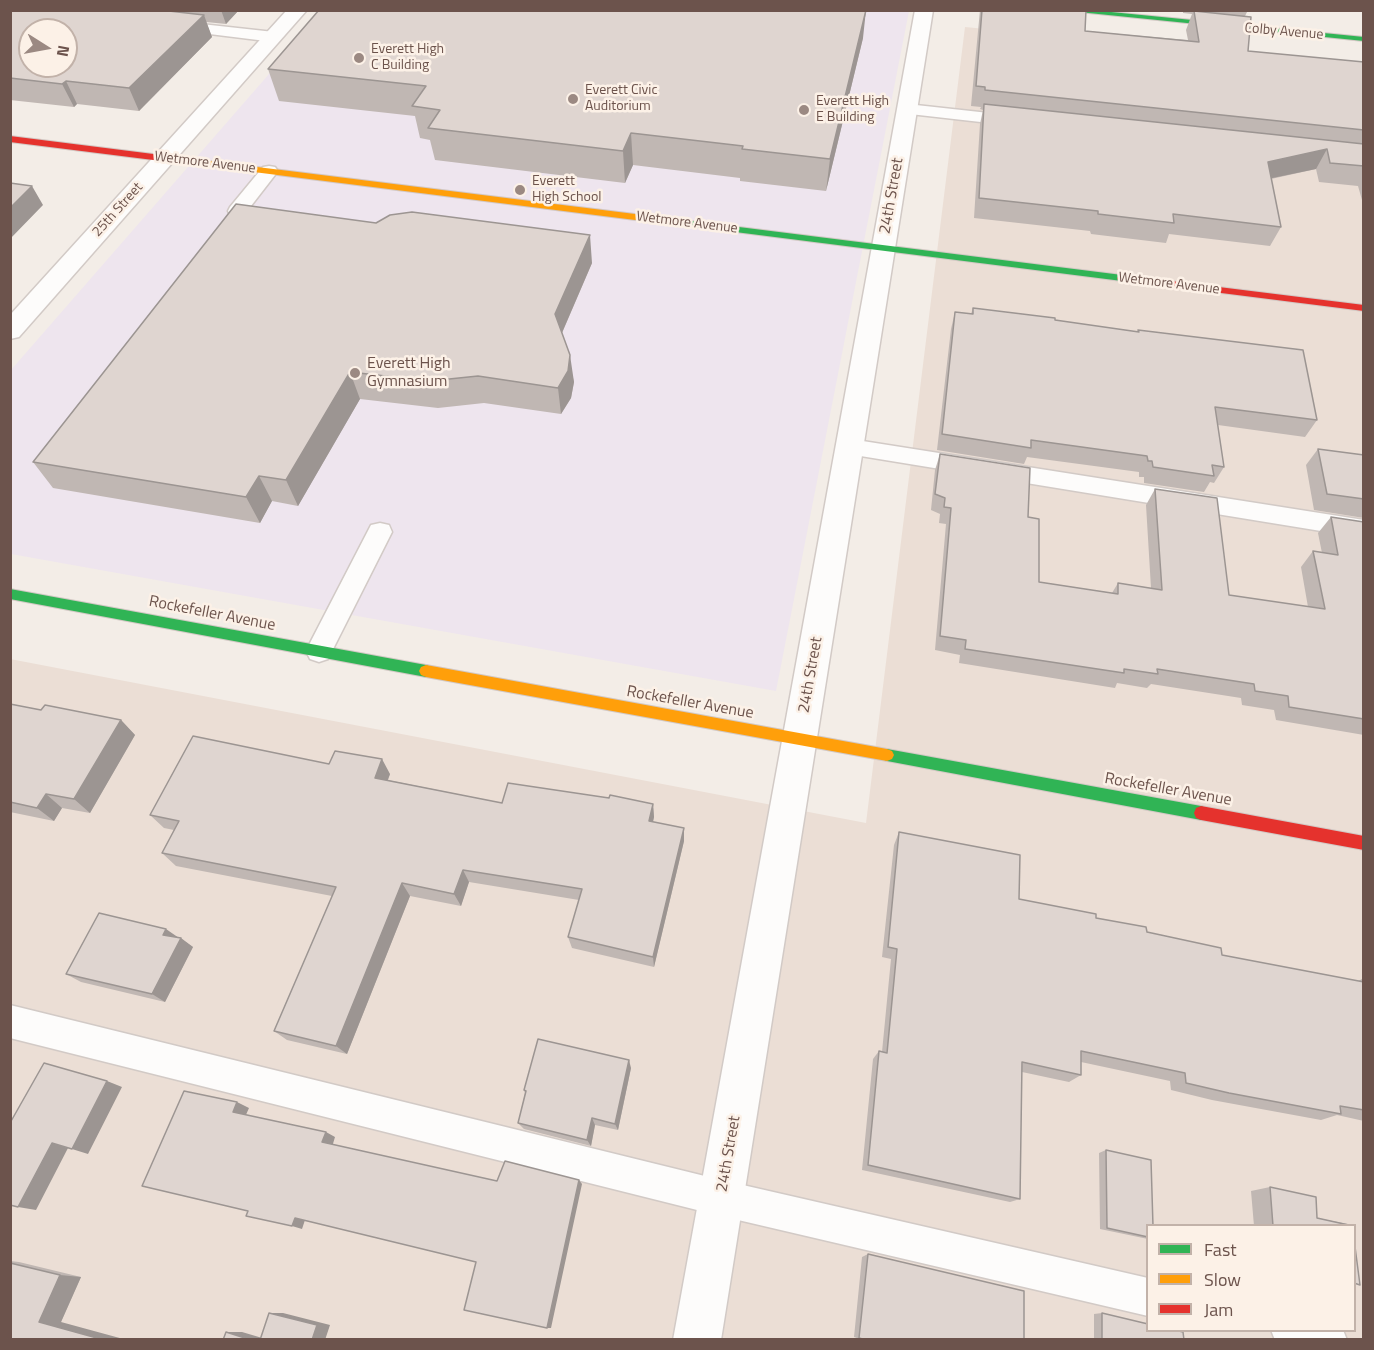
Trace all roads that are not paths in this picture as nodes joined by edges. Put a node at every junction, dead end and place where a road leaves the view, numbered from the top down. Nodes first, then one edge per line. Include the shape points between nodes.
1 (298, 10) edge
2 (924, 10) edge
3 (1062, 10) edge
4 (154, 24) edge
5 (274, 37) junction
6 (1364, 39) edge
7 (907, 109) junction
8 (1034, 122) edge
9 (10, 138) edge
10 (165, 158) junction
11 (269, 171) junction
12 (237, 211) edge
13 (883, 248) junction
14 (1364, 308) edge
15 (13, 326) edge
16 (850, 447) junction
17 (1364, 529) edge
18 (380, 532) dead end
19 (10, 594) edge
20 (319, 651) junction
21 (800, 740) junction
22 (1364, 843) edge
23 (10, 1021) edge
24 (721, 1198) junction
25 (1146, 1297) edge
26 (1298, 1332) edge
27 (697, 1340) edge
28 (1328, 1340) edge

1 - 5 street, 25th Street
2 - 7 street, 24th Street
3 - 6 street, Colby Avenue
4 - 5 lane
5 - 10 street, 25th Street
7 - 8 lane
7 - 13 street, 24th Street
9 - 10 street, Wetmore Avenue
10 - 11 street, Wetmore Avenue
10 - 15 street, 25th Street
11 - 12 lane
11 - 13 street, Wetmore Avenue
13 - 14 street, Wetmore Avenue
13 - 16 street, 24th Street
16 - 17 lane
16 - 21 street, 24th Street
18 - 20 lane
19 - 20 street, Rockefeller Avenue
20 - 21 street, Rockefeller Avenue
21 - 22 street, Rockefeller Avenue
21 - 24 street, 24th Street
23 - 24 lane
24 - 25 lane
24 - 27 street, 24th Street
26 - 28 lane

